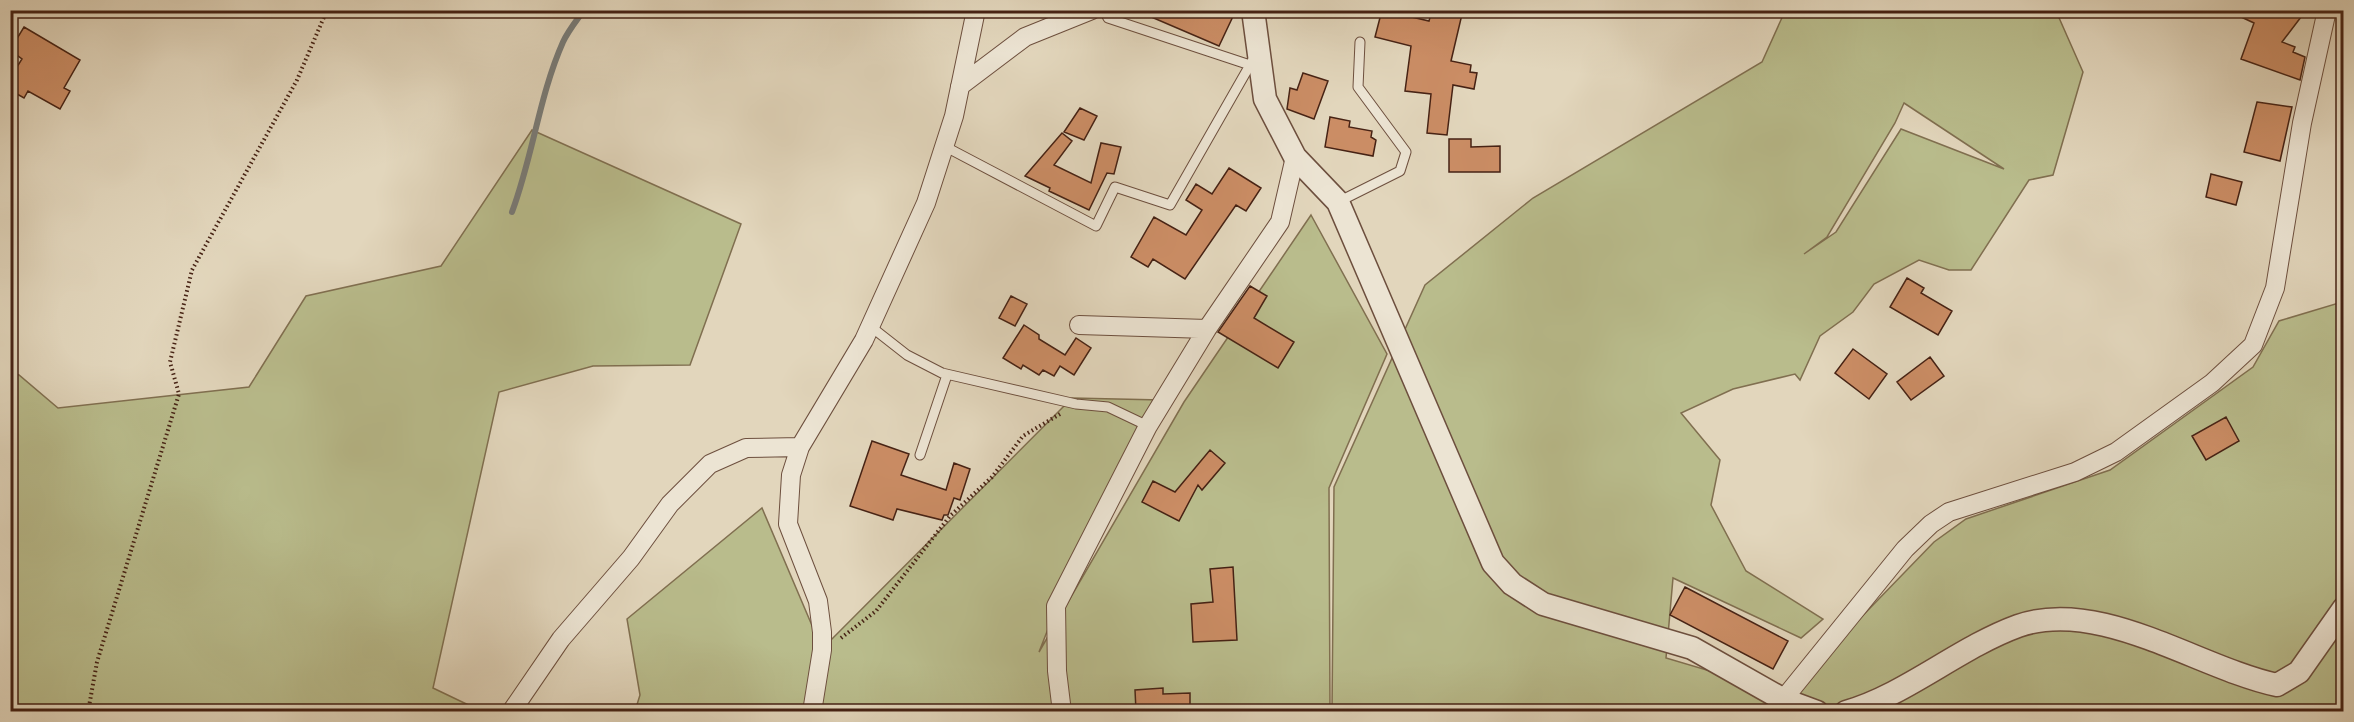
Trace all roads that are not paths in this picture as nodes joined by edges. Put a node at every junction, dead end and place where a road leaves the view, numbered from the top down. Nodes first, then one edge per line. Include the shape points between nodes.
1 (976, 10) edge
2 (1092, 10) edge
3 (1104, 10) edge
4 (2327, 10) edge
5 (1257, 14) edge
6 (1360, 42) dead end
7 (1255, 57) junction
8 (960, 86) junction
9 (944, 146) junction
10 (1296, 156) junction
11 (1338, 202) junction
12 (1079, 325) dead end
13 (870, 326) junction
14 (1207, 329) junction
15 (947, 375) junction
16 (1148, 426) junction
17 (800, 447) junction
18 (920, 455) dead end
19 (2343, 608) edge
20 (1778, 705) edge
21 (511, 711) edge
22 (812, 711) edge
23 (1062, 711) edge
24 (1817, 711) edge
25 (1846, 711) edge

1 - 8 street
2 - 8 street via 1025,37
3 - 7 lane via 1108,18
4 - 20 street via 2302,123 2275,288 2253,345 2212,383 2116,452 2075,472 1949,512 1931,524 1905,549
5 - 7 street
6 - 11 lane via 1358,87 1406,152 1400,171
7 - 9 lane via 1170,205 1115,187 1096,226
7 - 10 street via 1265,99
8 - 9 street
9 - 13 street via 926,203
10 - 11 street
10 - 14 street via 1280,222
11 - 20 street via 1493,563 1512,584 1543,604 1692,648
12 - 14 street
13 - 15 lane via 907,355
13 - 17 street
14 - 16 street
15 - 16 lane via 1076,404 1108,407
15 - 18 lane
16 - 23 street via 1056,606
17 - 21 street via 746,448 710,464 670,504 631,558 561,639
17 - 22 street via 791,475 788,524 818,602 822,650
19 - 25 street via 2299,672 2277,685 2249,679 2132,632 2091,622 2053,621 2019,626 1948,659 1866,706
20 - 24 street

